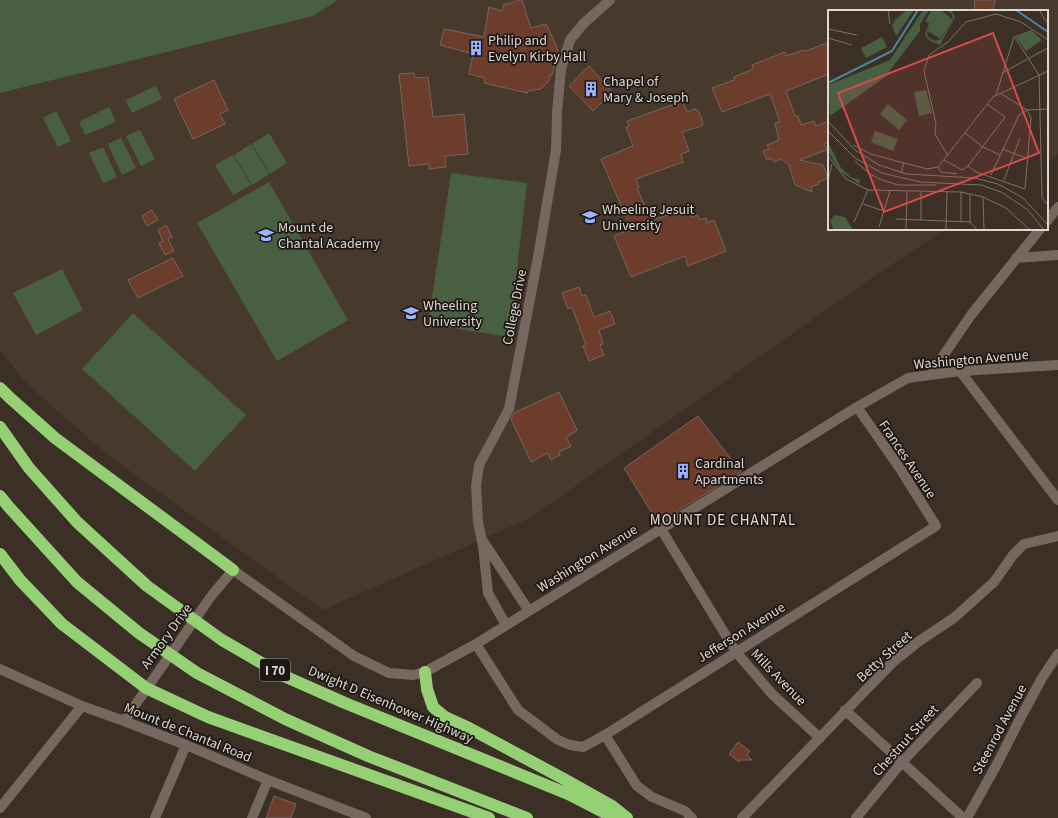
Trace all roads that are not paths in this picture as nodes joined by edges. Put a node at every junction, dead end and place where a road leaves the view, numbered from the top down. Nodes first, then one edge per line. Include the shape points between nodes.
1 (610, 0) edge
2 (1058, 207) edge
3 (1048, 220) edge
4 (1039, 230) edge
5 (1058, 255) edge
6 (1016, 258) junction
7 (1058, 365) edge
8 (960, 371) junction
9 (930, 375) junction
10 (0, 388) edge
11 (857, 407) junction
12 (0, 427) edge
13 (0, 496) edge
14 (1058, 500) edge
15 (936, 526) joint
16 (661, 529) junction
17 (480, 536) junction
18 (1058, 536) edge
19 (0, 554) edge
20 (233, 570) junction
21 (529, 611) junction
22 (506, 625) junction
23 (476, 644) junction
24 (736, 652) junction
25 (1058, 654) edge
26 (0, 669) edge
27 (425, 672) junction
28 (977, 683) dead end
29 (146, 688) junction
30 (82, 706) junction
31 (846, 711) junction
32 (124, 721) junction
33 (605, 735) junction
34 (820, 738) junction
35 (186, 745) junction
36 (902, 762) junction
37 (268, 780) junction
38 (0, 807) edge
39 (155, 818) edge
40 (252, 818) edge
41 (366, 818) edge
42 (489, 818) edge
43 (527, 818) edge
44 (615, 818) edge
45 (627, 818) edge
46 (692, 818) edge
47 (742, 818) edge
48 (856, 818) edge
49 (963, 818) edge
50 (967, 818) edge

1 - 17 street, College Drive via 570,40 561,70 556,112 556,150 509,409 480,465 477,479
2 - 3 street
4 - 6 street
5 - 6 street
6 - 9 street via 971,315
7 - 8 street, Washington Avenue
8 - 9 street, Washington Avenue
8 - 14 street
9 - 11 street, Washington Avenue via 908,378
10 - 20 highway via 55,438
11 - 15 street, Frances Avenue
11 - 16 street, Washington Avenue
12 - 44 highway, Dwight D Eisenhower Highway / I 70 via 29,468 77,522 147,586 222,640 284,676 568,794
13 - 43 highway via 77,582 139,633 197,673 285,719 368,756
15 - 24 street, Jefferson Avenue
16 - 21 street, Washington Avenue
16 - 24 street, Mills Avenue
17 - 21 street
17 - 22 street, College Drive via 488,593
18 - 31 street, Betty Street via 1024,544 1013,554 994,582 955,617 893,662
19 - 29 highway via 20,580 62,624
20 - 27 street, Washington Avenue via 354,656 389,673 413,675
20 - 29 street, Armory Drive via 212,595
21 - 22 street, Washington Avenue
22 - 23 street, Washington Avenue
23 - 27 street, Washington Avenue
23 - 33 street, Jefferson Avenue via 518,710 558,740 583,747
24 - 33 street, Jefferson Avenue
24 - 34 street, Mills Avenue via 773,695
25 - 50 street, Steenrod Avenue via 1042,678
26 - 30 street, Mount de Chantal Road
27 - 45 highway via 433,707 445,717 571,782
28 - 36 street, Chestnut Street
29 - 32 street, Armory Drive
29 - 42 highway via 208,717
30 - 32 street, Mount de Chantal Road
30 - 38 street
31 - 34 street, Betty Street
31 - 36 street
32 - 35 street, Mount de Chantal Road
33 - 46 street via 637,786
34 - 47 street, Betty Street
35 - 37 street, Mount de Chantal Road
35 - 39 street
36 - 48 street, Chestnut Street
36 - 49 street
37 - 40 street
37 - 41 street, Mount de Chantal Road

